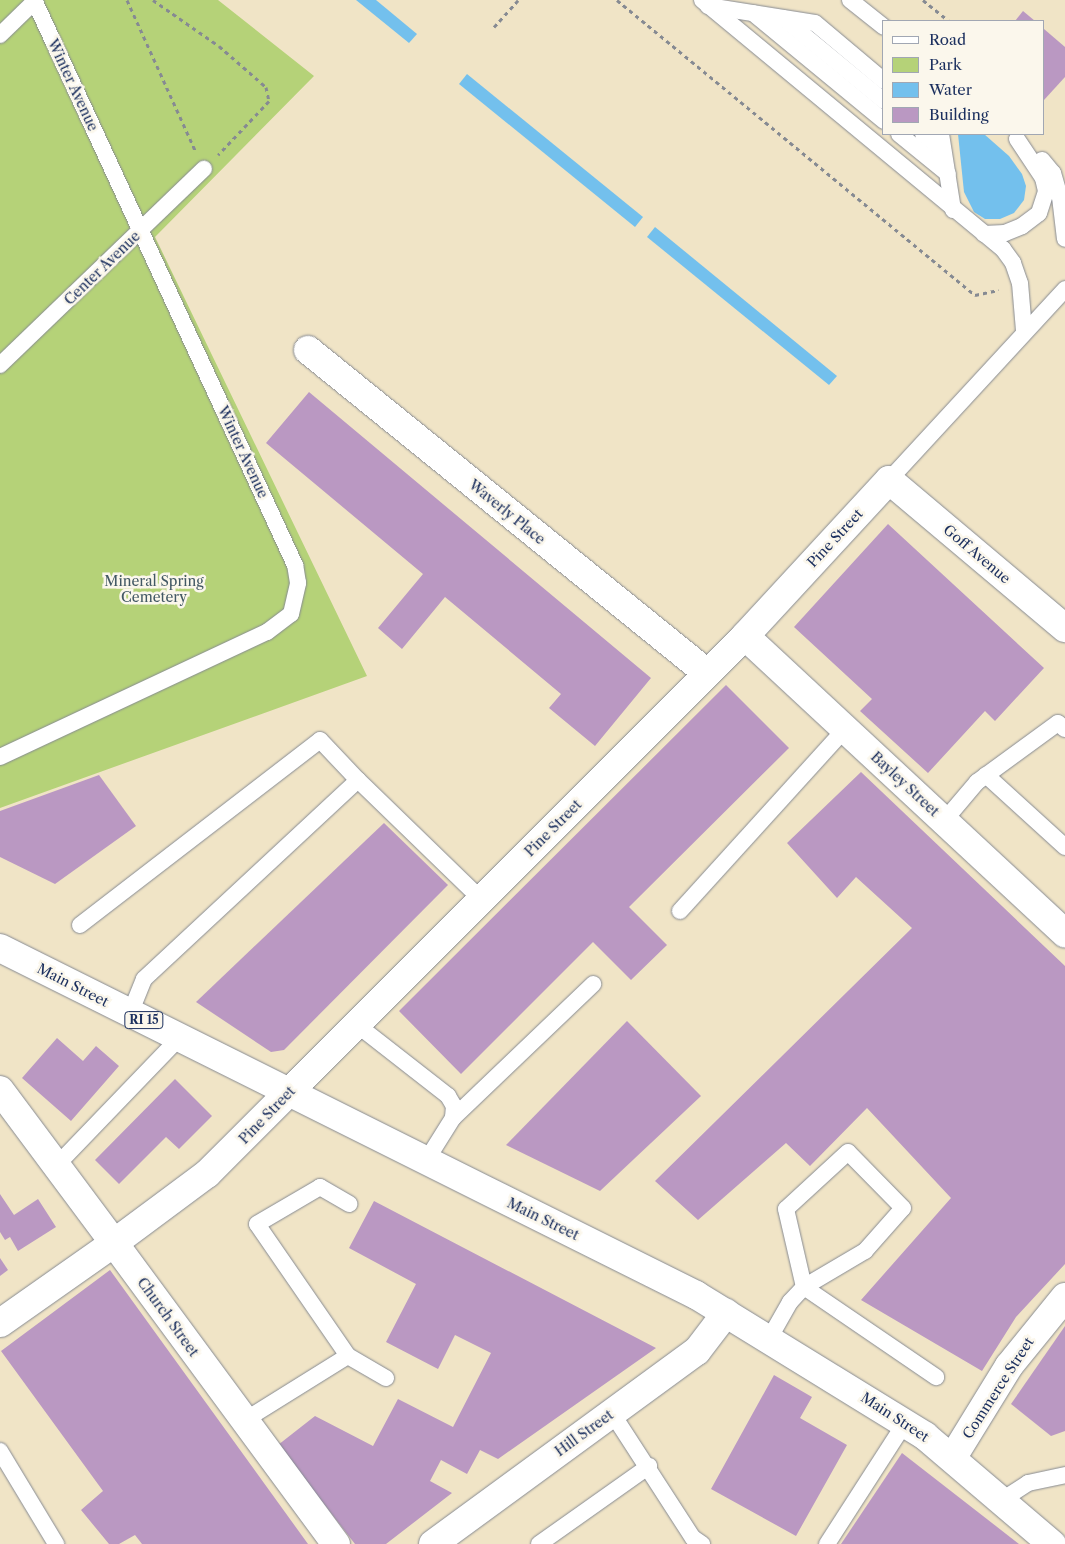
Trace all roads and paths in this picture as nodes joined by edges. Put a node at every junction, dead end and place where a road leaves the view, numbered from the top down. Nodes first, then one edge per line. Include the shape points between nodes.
1 (127, 0) edge
2 (153, 0) edge
3 (518, 0) edge
4 (617, 0) edge
5 (850, 0) edge
6 (923, 0) edge
7 (34, 1) edge
8 (705, 3) edge
9 (753, 13) junction
10 (781, 17) junction
11 (948, 20) edge
12 (882, 25) edge
13 (494, 27) dead end
14 (0, 35) edge
15 (882, 79) edge
16 (882, 99) edge
17 (882, 119) edge
18 (900, 135) edge
19 (925, 135) edge
20 (941, 135) edge
21 (1014, 136) edge
22 (944, 150) junction
23 (204, 169) junction
24 (948, 174) junction
25 (953, 210) junction
26 (141, 231) junction
27 (984, 234) junction
28 (1065, 239) edge
29 (1002, 289) dead end
30 (1065, 289) edge
31 (1024, 331) junction
32 (308, 350) dead end
33 (0, 365) edge
34 (889, 480) junction
35 (1065, 628) edge
36 (745, 636) junction
37 (708, 673) junction
38 (845, 729) junction
39 (1065, 729) edge
40 (0, 756) edge
41 (986, 775) junction
42 (358, 780) junction
43 (944, 821) junction
44 (1065, 847) edge
45 (481, 900) junction
46 (680, 911) dead end
47 (80, 925) dead end
48 (1065, 933) edge
49 (0, 948) edge
50 (593, 984) dead end
51 (130, 1014) junction
52 (356, 1024) junction
53 (179, 1038) junction
54 (0, 1090) edge
55 (288, 1093) junction
56 (453, 1118) junction
57 (426, 1161) junction
58 (56, 1166) junction
59 (350, 1204) dead end
60 (114, 1244) junction
61 (804, 1287) junction
62 (1065, 1298) edge
63 (726, 1313) junction
64 (0, 1323) edge
65 (769, 1338) junction
66 (348, 1356) junction
67 (936, 1377) dead end
68 (386, 1378) dead end
69 (612, 1413) junction
70 (245, 1420) junction
71 (905, 1423) junction
72 (0, 1451) edge
73 (953, 1457) junction
74 (649, 1466) junction
75 (1065, 1476) edge
76 (1002, 1500) junction
77 (693, 1542) edge
78 (56, 1544) edge
79 (336, 1544) edge
80 (433, 1544) edge
81 (539, 1544) edge
82 (827, 1544) edge
83 (1052, 1544) edge

1 - 23 path
2 - 23 path via 219,46 266,87 269,101 260,113
3 - 13 path
4 - 29 path via 976,295
5 - 12 lane
6 - 11 path
7 - 14 lane
7 - 26 lane, Winter Avenue
8 - 9 lane
8 - 25 lane
9 - 10 lane
9 - 17 lane
10 - 15 lane via 815,23
10 - 16 lane
18 - 24 lane
19 - 22 lane
20 - 22 lane
21 - 27 lane via 1043,178 1046,191 1039,213 1022,226 1005,233
21 - 28 lane via 1053,172 1060,196
22 - 24 lane
23 - 26 lane, Center Avenue
24 - 25 lane
25 - 27 lane
26 - 33 lane, Center Avenue
26 - 40 lane, Winter Avenue via 295,565 298,583 291,614 267,632
27 - 31 lane via 1003,249 1017,271 1022,292
30 - 31 lane, Pine Street
31 - 34 lane, Pine Street
32 - 37 main road, Waverly Place
34 - 35 main road, Goff Avenue
34 - 36 main road, Pine Street
36 - 37 main road, Pine Street
36 - 38 main road, Bayley Street
37 - 45 main road, Pine Street
38 - 43 main road, Bayley Street
38 - 46 lane
39 - 41 lane via 1058,722
41 - 43 lane
41 - 44 lane
42 - 45 lane
42 - 47 lane via 320,740
42 - 51 lane via 144,979
43 - 48 main road, Bayley Street
45 - 52 main road, Pine Street
49 - 51 main road, Main Street / RI 15
50 - 56 lane
51 - 53 main road, Main Street / RI 15
52 - 55 main road, Pine Street
52 - 56 lane via 448,1096 454,1106
53 - 55 main road, Main Street / RI 15
53 - 58 lane
54 - 58 main road, Church Street
55 - 57 main road, Main Street
55 - 60 main road, Pine Street via 206,1174
56 - 57 lane
57 - 63 main road, Main Street
58 - 60 main road, Church Street
59 - 66 lane via 320,1187 257,1224
60 - 64 main road, Pine Street
60 - 70 main road, Church Street
61 - 61 lane via 865,1251 902,1208 848,1152 786,1209
61 - 65 lane via 790,1302
61 - 67 lane
62 - 73 main road, Commerce Street via 1009,1366
63 - 65 main road, Main Street
63 - 69 main road, Hill Street via 697,1351
65 - 71 main road, Main Street
66 - 68 lane
66 - 70 lane
69 - 74 lane
69 - 80 main road, Hill Street
70 - 79 main road, Church Street
71 - 73 main road, Main Street
71 - 82 lane
72 - 78 lane
73 - 76 main road, Main Street
74 - 77 lane
74 - 81 lane
75 - 76 lane via 1028,1483
76 - 83 main road, Main Street

